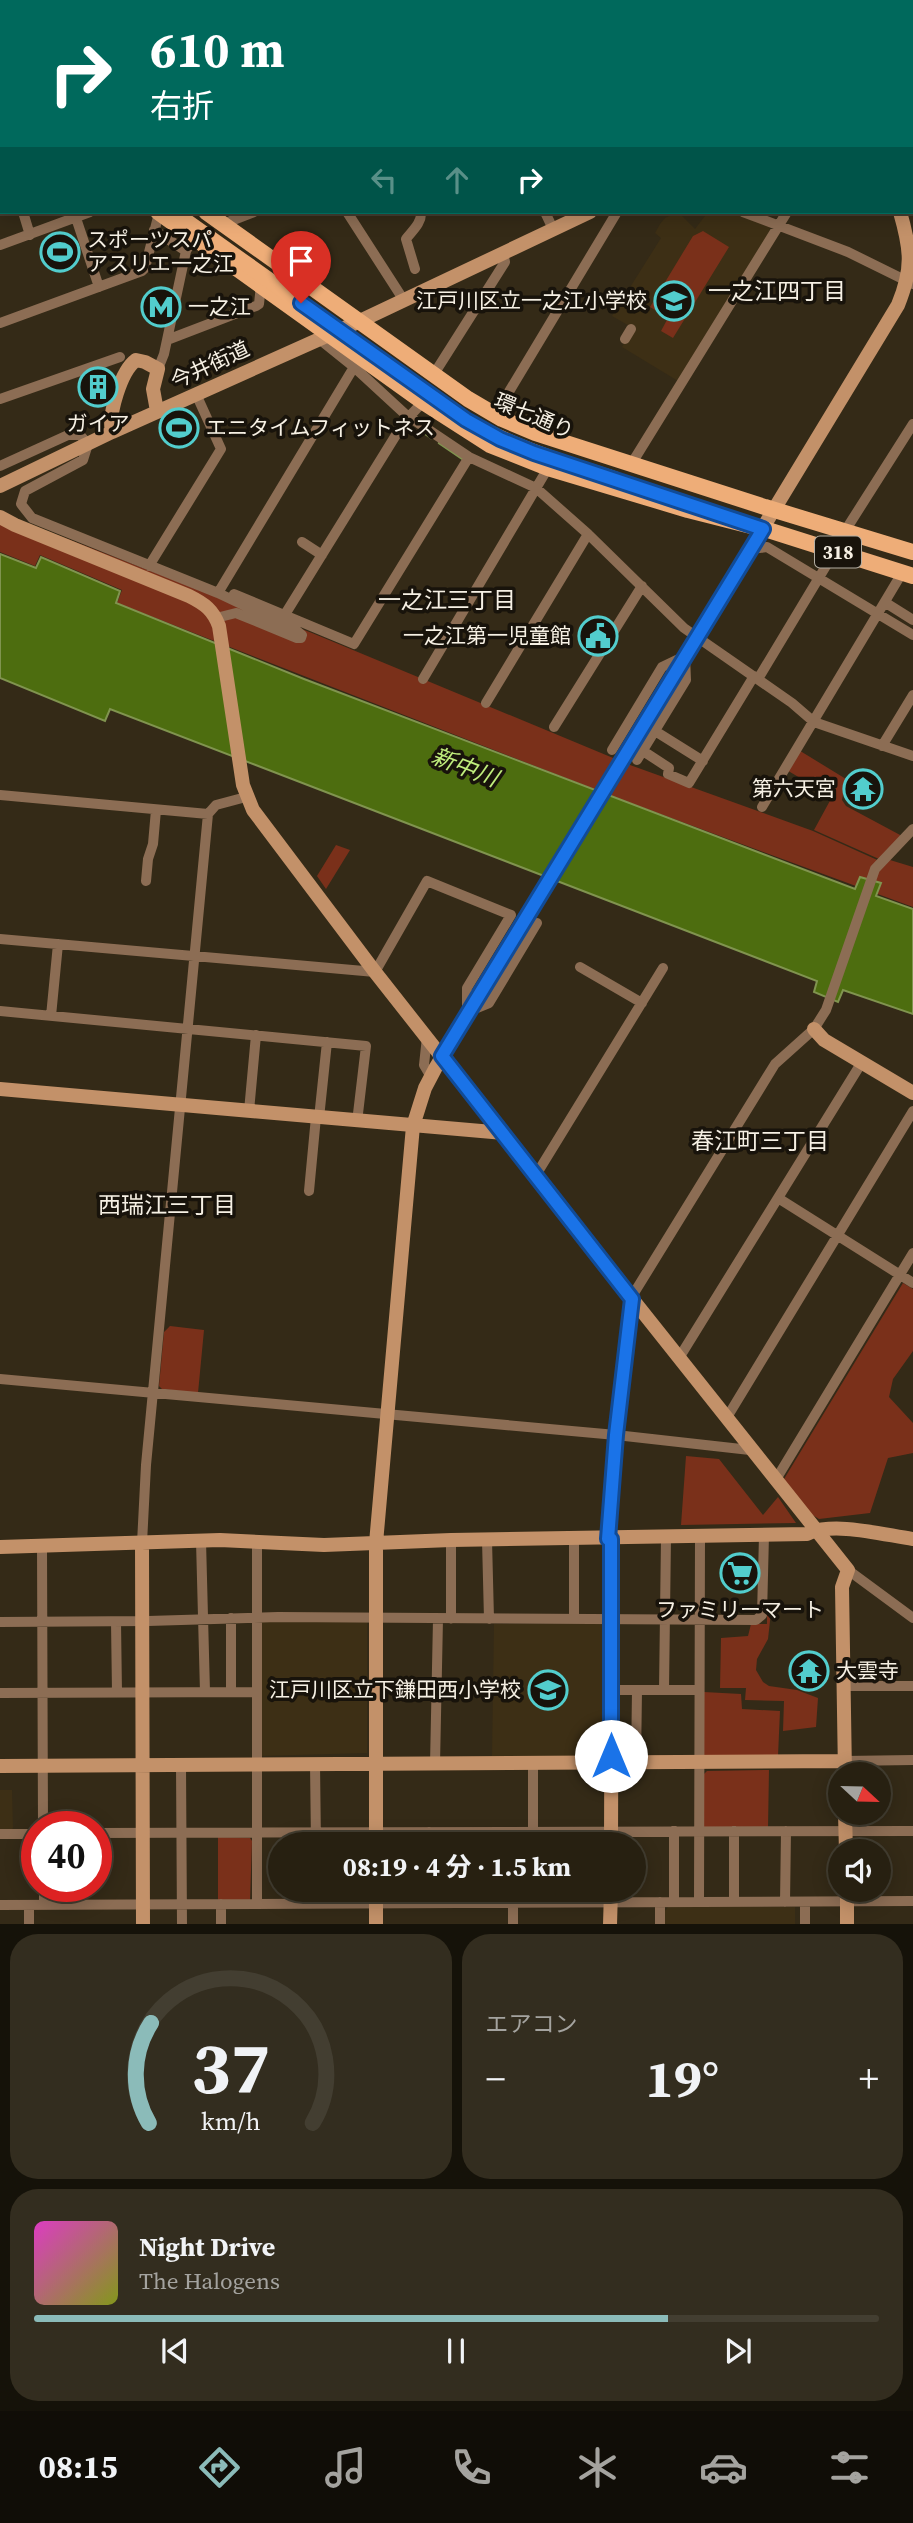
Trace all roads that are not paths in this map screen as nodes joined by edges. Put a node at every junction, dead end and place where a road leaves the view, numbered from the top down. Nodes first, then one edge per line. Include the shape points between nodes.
1 (24, 214) edge
2 (158, 214) edge
3 (161, 214) edge
4 (176, 214) edge
5 (194, 214) edge
6 (209, 214) edge
7 (249, 214) edge
8 (349, 214) edge
9 (421, 214) edge
10 (546, 214) edge
11 (586, 214) edge
12 (616, 214) edge
13 (748, 214) edge
14 (786, 214) edge
15 (901, 214) edge
16 (74, 215) edge
17 (223, 224) junction
18 (778, 227) junction
19 (553, 229) junction
20 (154, 230) junction
21 (30, 235) junction
22 (190, 244) junction
23 (0, 245) edge
24 (503, 253) junction
25 (415, 269) dead end
26 (911, 283) edge
27 (261, 285) junction
28 (99, 287) junction
29 (403, 299) junction
30 (359, 321) junction
31 (0, 323) edge
32 (631, 329) dead end
33 (323, 336) junction
34 (625, 339) dead end
35 (167, 340) junction
36 (120, 357) dead end
37 (354, 367) junction
38 (158, 369) junction
39 (434, 374) junction
40 (196, 394) junction
41 (0, 399) edge
42 (423, 402) junction
43 (157, 411) junction
44 (495, 415) junction
45 (411, 416) junction
46 (913, 424) edge
47 (112, 432) junction
48 (88, 444) junction
49 (469, 457) junction
50 (0, 466) edge
51 (548, 468) junction
52 (623, 471) junction
53 (0, 486) edge
54 (536, 488) junction
55 (774, 510) junction
56 (0, 517) edge
57 (763, 529) junction
58 (845, 531) junction
59 (588, 534) junction
60 (302, 542) dead end
61 (751, 549) junction
62 (835, 551) junction
63 (913, 552) edge
64 (322, 555) junction
65 (149, 566) junction
66 (908, 574) edge
67 (819, 579) junction
68 (642, 586) junction
69 (218, 593) junction
70 (886, 603) junction
71 (878, 614) junction
72 (284, 616) junction
73 (913, 620) edge
74 (217, 622) junction
75 (913, 635) edge
76 (696, 638) junction
77 (685, 656) junction
78 (756, 677) junction
79 (423, 678) dead end
80 (913, 695) edge
81 (486, 703) dead end
82 (814, 722) junction
83 (554, 727) dead end
84 (655, 731) junction
85 (882, 746) junction
86 (630, 753) junction
87 (913, 756) edge
88 (703, 761) junction
89 (244, 791) junction
90 (0, 795) edge
91 (762, 807) dead end
92 (156, 810) junction
93 (208, 814) junction
94 (913, 829) edge
95 (146, 881) dead end
96 (517, 919) junction
97 (537, 923) dead end
98 (0, 939) edge
99 (58, 944) junction
100 (195, 956) junction
101 (580, 967) dead end
102 (663, 968) dead end
103 (375, 972) junction
104 (642, 1003) junction
105 (0, 1012) edge
106 (467, 1012) junction
107 (51, 1016) junction
108 (188, 1028) junction
109 (814, 1029) junction
110 (256, 1035) junction
111 (427, 1037) junction
112 (327, 1042) junction
113 (442, 1056) junction
114 (862, 1062) junction
115 (430, 1077) junction
116 (0, 1089) edge
117 (913, 1093) edge
118 (181, 1105) junction
119 (249, 1111) junction
120 (913, 1111) edge
121 (318, 1118) junction
122 (357, 1122) junction
123 (414, 1126) junction
124 (504, 1133) junction
125 (536, 1175) junction
126 (309, 1191) dead end
127 (778, 1198) junction
128 (838, 1235) junction
129 (913, 1253) edge
130 (900, 1275) junction
131 (913, 1283) edge
132 (631, 1298) junction
133 (679, 1358) junction
134 (0, 1379) edge
135 (153, 1392) junction
136 (387, 1414) junction
137 (726, 1419) junction
138 (616, 1435) junction
139 (750, 1450) junction
140 (775, 1481) junction
141 (815, 1530) junction
142 (845, 1530) junction
143 (764, 1535) junction
144 (699, 1536) junction
145 (666, 1537) junction
146 (574, 1538) junction
147 (610, 1539) junction
148 (913, 1539) edge
149 (451, 1540) junction
150 (487, 1540) junction
151 (201, 1541) junction
152 (257, 1541) junction
153 (142, 1543) junction
154 (376, 1543) junction
155 (42, 1546) junction
156 (0, 1547) edge
157 (833, 1552) junction
158 (848, 1570) junction
159 (257, 1617) junction
160 (376, 1617) junction
161 (231, 1618) junction
162 (575, 1618) junction
163 (665, 1618) junction
164 (699, 1618) junction
165 (203, 1619) junction
166 (438, 1619) junction
167 (451, 1619) junction
168 (489, 1619) junction
169 (611, 1619) junction
170 (913, 1619) edge
171 (142, 1621) junction
172 (0, 1622) edge
173 (42, 1622) junction
174 (117, 1622) junction
175 (844, 1686) junction
176 (913, 1686) edge
177 (611, 1690) junction
178 (636, 1690) junction
179 (664, 1690) junction
180 (699, 1690) junction
181 (143, 1692) junction
182 (205, 1692) junction
183 (231, 1692) junction
184 (256, 1692) junction
185 (0, 1693) edge
186 (43, 1693) junction
187 (117, 1693) junction
188 (913, 1760) edge
189 (844, 1762) edge
190 (636, 1763) junction
191 (698, 1763) junction
192 (891, 1763) edge
193 (315, 1764) junction
194 (376, 1764) junction
195 (435, 1764) junction
196 (533, 1764) junction
197 (611, 1764) junction
198 (143, 1765) junction
199 (181, 1765) junction
200 (256, 1765) junction
201 (0, 1766) edge
202 (43, 1766) junction
203 (828, 1767) edge
204 (43, 1811) edge
205 (846, 1825) edge
206 (533, 1831) junction
207 (674, 1831) junction
208 (699, 1831) junction
209 (734, 1831) junction
210 (786, 1831) junction
211 (846, 1831) junction
212 (913, 1831) edge
213 (316, 1832) edge
214 (376, 1832) edge
215 (429, 1832) edge
216 (544, 1832) edge
217 (611, 1832) edge
218 (112, 1833) edge
219 (143, 1833) junction
220 (181, 1833) junction
221 (257, 1833) junction
222 (268, 1833) edge
223 (0, 1834) edge
224 (21, 1834) edge
225 (646, 1834) edge
226 (846, 1839) edge
227 (828, 1899) edge
228 (891, 1899) edge
229 (646, 1900) edge
230 (913, 1901) edge
231 (325, 1902) edge
232 (376, 1902) edge
233 (422, 1902) edge
234 (534, 1902) edge
235 (611, 1902) edge
236 (660, 1902) junction
237 (674, 1902) junction
238 (699, 1902) junction
239 (734, 1902) junction
240 (785, 1902) junction
241 (805, 1902) junction
242 (847, 1902) edge
243 (316, 1903) joint
244 (430, 1903) joint
245 (513, 1903) junction
246 (182, 1904) junction
247 (221, 1904) junction
248 (257, 1904) junction
249 (0, 1905) edge
250 (29, 1905) junction
251 (44, 1905) joint
252 (143, 1905) junction
253 (29, 1924) edge
254 (143, 1924) edge
255 (182, 1924) edge
256 (221, 1924) edge
257 (376, 1924) edge
258 (513, 1924) edge
259 (610, 1924) edge
260 (660, 1924) edge
261 (805, 1924) edge
262 (847, 1924) edge

1 - 21 street
2 - 20 street
3 - 22 main road
4 - 52 main road, 環七通り / 318, bridge via 466,420 534,453
5 - 52 main road, 環七通り / 318 via 488,422 537,444
6 - 17 main road
7 - 17 street
8 - 29 street
9 - 25 street via 406,239
10 - 19 street
11 - 19 street, 今井街道
12 - 44 street
13 - 18 street
14 - 18 street
15 - 26 street via 910,247
16 - 21 street
16 - 28 street
17 - 30 main road
18 - 26 street via 848,252
18 - 52 street
19 - 24 street, 今井街道
20 - 22 street
20 - 28 street via 145,268
21 - 23 street
22 - 27 main road
22 - 35 street
24 - 29 street, 今井街道
24 - 39 street via 505,262
26 - 55 street
27 - 33 main road
27 - 35 street via 256,306
28 - 31 street
29 - 30 street, 今井街道
30 - 33 street, 今井街道
30 - 39 main road
32 - 34 street
33 - 37 street
33 - 40 street, 今井街道
33 - 42 main road
35 - 38 street
36 - 41 street
37 - 45 street
37 - 69 street
38 - 43 street via 153,389
38 - 47 street via 140,360 129,367 111,412
39 - 44 main road
40 - 43 street, 今井街道
40 - 65 street via 221,449
42 - 45 street
42 - 51 main road via 490,445
43 - 47 street, 今井街道
44 - 52 main road
45 - 49 street
45 - 64 street
46 - 58 street
47 - 48 street, 今井街道
48 - 50 street via 75,433
48 - 53 street, 今井街道
48 - 65 street via 83,460 24,491 21,503 33,518
49 - 54 street
49 - 72 street via 354,644
51 - 54 street
51 - 57 main road
52 - 55 main road, 環七通り / 318
52 - 57 main road, 環七通り / 318
54 - 59 street
54 - 79 street
55 - 57 street
55 - 58 main road, 環七通り / 318
56 - 74 street via 190,596 205,604
57 - 61 street
57 - 62 main road, 環七通り / 318
58 - 63 main road, 環七通り / 318
59 - 68 street
59 - 81 street
60 - 64 street
61 - 67 street via 767,547
61 - 76 street
62 - 66 main road, 環七通り / 318
62 - 67 street
64 - 72 street
65 - 69 street
66 - 70 street
67 - 71 street
67 - 78 street
68 - 76 street
68 - 83 street
69 - 72 street via 228,591
69 - 74 street via 302,635 297,638 236,612
70 - 71 street
70 - 73 street
71 - 75 street
71 - 82 street
74 - 89 street
76 - 77 street
76 - 78 street
77 - 84 street via 686,680
77 - 86 street
78 - 82 street
78 - 88 street
80 - 85 street
82 - 85 street
82 - 91 street
84 - 86 street
84 - 88 street
85 - 87 street
86 - 88 street via 669,768 668,774 689,783
86 - 96 street, bridge
89 - 93 street
89 - 103 street via 259,820
90 - 92 street
92 - 93 street
92 - 95 street
93 - 100 street
94 - 109 street via 875,869 826,1010
96 - 103 street via 427,881
96 - 106 street
97 - 106 street via 489,1003
98 - 99 street
99 - 100 street
99 - 107 street
100 - 103 street
100 - 108 street
101 - 104 street
102 - 104 street
103 - 111 street
104 - 125 street
105 - 107 street
106 - 113 street
107 - 108 street
108 - 110 street
108 - 118 street
109 - 114 street
109 - 132 street via 775,1064
110 - 112 street
110 - 119 street
111 - 113 street
111 - 115 street via 424,1065
112 - 121 street
112 - 122 street via 366,1046
113 - 115 street
113 - 124 street
114 - 117 street
114 - 127 street
115 - 123 street
116 - 118 street
118 - 119 street
118 - 135 street
119 - 121 street
120 - 128 street
121 - 122 street
121 - 126 street
122 - 123 street
123 - 124 street
123 - 136 street
124 - 125 street
125 - 132 street
127 - 128 street
127 - 133 street
128 - 130 street
128 - 137 street
129 - 130 street
130 - 131 street
130 - 140 street
132 - 133 street
132 - 138 street
133 - 137 street
134 - 135 street
135 - 136 street
135 - 153 street
136 - 138 street
136 - 154 street
137 - 139 street
138 - 139 street
138 - 147 street
139 - 140 street
140 - 141 street
141 - 142 street
141 - 143 street
141 - 157 street
142 - 148 street
142 - 157 street
143 - 144 street
143 - 164 street via 760,1619
144 - 145 street
144 - 164 street
145 - 147 street
145 - 163 street
146 - 147 street
146 - 150 street
146 - 162 street
147 - 169 street
149 - 150 street
149 - 154 street
149 - 167 street
150 - 168 street
151 - 152 street
151 - 153 street
151 - 165 street
152 - 154 street
152 - 159 street
153 - 155 street
153 - 171 street
154 - 160 street
155 - 156 street
155 - 173 street
157 - 158 street
158 - 170 street
158 - 175 street via 842,1587
159 - 160 street
159 - 161 street
159 - 184 street
160 - 166 street
160 - 194 street
161 - 165 street
161 - 183 street
162 - 168 street
162 - 169 street
163 - 164 street
163 - 169 street
163 - 179 street
164 - 180 street
165 - 171 street
165 - 182 street
166 - 167 street
166 - 195 street
167 - 168 street
169 - 177 street
171 - 174 street
171 - 181 street
172 - 173 street
173 - 174 street
173 - 186 street
174 - 187 street
175 - 176 street
175 - 189 street
177 - 178 street
177 - 197 street
178 - 179 street
178 - 190 street
179 - 180 street
180 - 191 street
181 - 182 street
181 - 187 street
181 - 198 street
182 - 183 street
183 - 184 street
184 - 200 street
185 - 186 street
186 - 187 street
186 - 202 street
188 - 192 street
190 - 191 street
190 - 197 street
191 - 203 street
191 - 208 street
193 - 194 street
193 - 200 street
193 - 213 street
194 - 195 street
194 - 214 street
195 - 196 street
196 - 197 street
196 - 206 street
197 - 217 street
198 - 199 street
198 - 202 street
198 - 219 street
199 - 200 street
199 - 220 street
200 - 221 street
201 - 202 street
202 - 204 street
205 - 211 street
206 - 215 street
206 - 216 street
207 - 208 street
207 - 225 street
207 - 237 street
208 - 209 street
208 - 238 street
209 - 210 street
209 - 239 street
210 - 211 street
210 - 240 street
211 - 212 street
211 - 226 street
218 - 219 street
219 - 220 street
219 - 252 street
220 - 221 street
220 - 246 street
221 - 222 street
221 - 248 street
223 - 224 street
227 - 241 street
228 - 230 street
229 - 236 street
231 - 243 street
232 - 257 street
233 - 244 street
234 - 245 street
235 - 259 street
236 - 237 street
236 - 260 street
237 - 238 street
238 - 239 street
239 - 240 street
240 - 241 street
241 - 261 street
242 - 262 street
243 - 248 street
244 - 245 street
245 - 258 street
246 - 247 street
246 - 252 street
246 - 255 street
247 - 248 street
247 - 256 street
249 - 250 street
250 - 251 street
250 - 253 street
251 - 252 street
252 - 254 street

